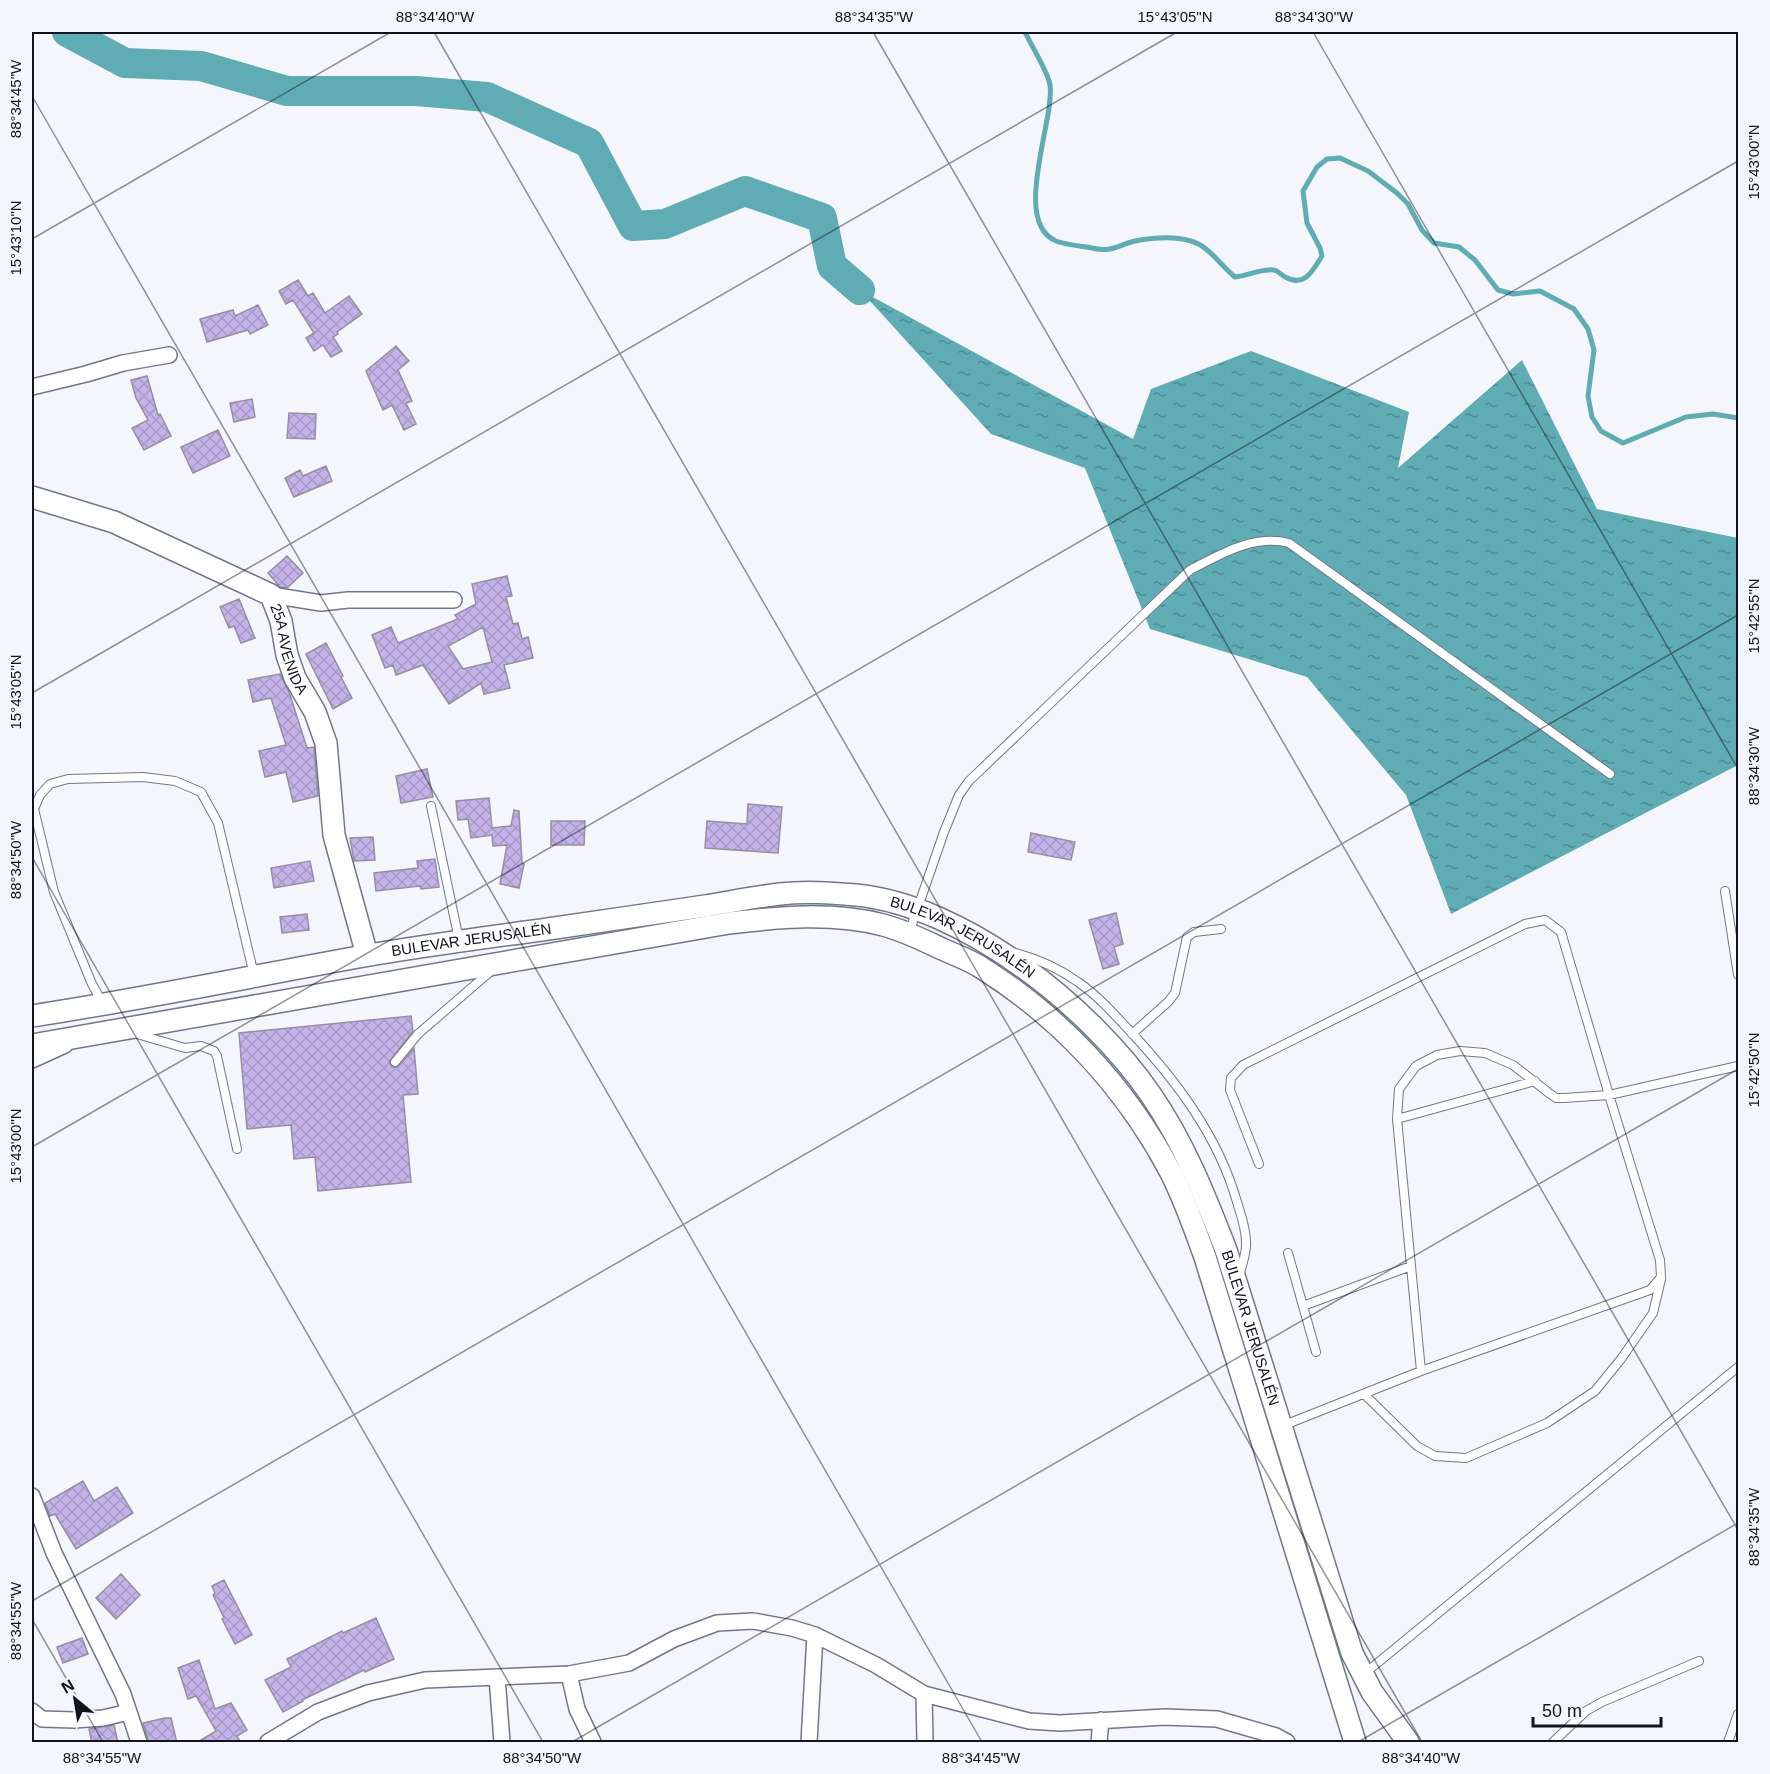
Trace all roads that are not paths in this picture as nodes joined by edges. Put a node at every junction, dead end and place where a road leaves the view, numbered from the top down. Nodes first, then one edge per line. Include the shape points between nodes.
1 (169, 355) dead end
2 (32, 387) edge
3 (32, 497) edge
4 (271, 595) junction
5 (454, 600) dead end
6 (1610, 774) dead end
7 (431, 806) dead end
8 (1725, 891) dead end
9 (918, 910) junction
10 (1221, 929) dead end
11 (909, 935) junction
12 (459, 942) junction
13 (995, 948) junction
14 (367, 955) junction
15 (502, 963) junction
16 (1738, 975) edge
17 (254, 977) junction
18 (104, 1005) junction
19 (32, 1016) edge
20 (124, 1030) junction
21 (1132, 1034) junction
22 (83, 1037) junction
23 (32, 1045) edge
24 (32, 1060) edge
25 (395, 1062) dead end
26 (1738, 1066) edge
27 (1534, 1081) junction
28 (1609, 1095) junction
29 (1397, 1119) junction
30 (237, 1149) dead end
31 (1259, 1164) dead end
32 (1288, 1253) dead end
33 (1411, 1266) junction
34 (1661, 1277) junction
35 (1238, 1287) junction
36 (1303, 1306) junction
37 (1316, 1352) dead end
38 (1738, 1366) edge
39 (1421, 1371) junction
40 (1364, 1394) junction
41 (1281, 1427) junction
42 (32, 1496) edge
43 (815, 1635) junction
44 (1699, 1661) dead end
45 (569, 1674) junction
46 (1363, 1675) junction
47 (497, 1677) junction
48 (924, 1694) junction
49 (32, 1711) edge
50 (129, 1712) junction
51 (1738, 1714) edge
52 (1101, 1720) junction
53 (139, 1743) edge
54 (268, 1743) edge
55 (502, 1743) edge
56 (593, 1743) edge
57 (809, 1743) edge
58 (925, 1743) edge
59 (1099, 1743) edge
60 (1287, 1743) edge
61 (1355, 1743) edge
62 (1408, 1743) edge
63 (1552, 1743) edge
64 (1728, 1743) edge

1 - 2 street
3 - 4 main road, 25A AVENIDA via 114,522
4 - 5 street via 321,603
4 - 14 main road, 25A AVENIDA via 281,621 286,655 326,743 334,835
6 - 9 lane via 1289,543 1267,539 1227,551 1190,570 969,781 958,795
7 - 12 lane
8 - 16 lane
9 - 11 lane
9 - 12 main road, BULEVAR JERUSALÉN via 860,895 783,894
9 - 13 main road, BULEVAR JERUSALÉN via 937,916
10 - 21 lane via 1194,932 1187,937 1175,993
11 - 15 main road, BULEVAR JERUSALÉN via 883,925 787,916
11 - 61 main road, BULEVAR JERUSALÉN via 981,967 1022,996 1082,1048 1113,1083 1169,1169 1204,1257
12 - 14 main road, BULEVAR JERUSALÉN
13 - 21 lane via 1035,958 1079,982
13 - 35 main road, BULEVAR JERUSALÉN via 1103,1036 1151,1095 1202,1188
14 - 17 main road, BULEVAR JERUSALÉN
15 - 20 main road, BULEVAR JERUSALÉN
15 - 25 lane via 418,1034
17 - 18 main road, BULEVAR JERUSALÉN
17 - 18 lane via 218,823 201,792 175,781 143,777 68,779 50,784 34,809 54,892
18 - 19 main road, BULEVAR JERUSALÉN
20 - 22 main road, BULEVAR JERUSALÉN
20 - 30 lane via 214,1051
21 - 35 lane via 1176,1084 1230,1178 1246,1244
22 - 23 main road, BULEVAR JERUSALÉN
22 - 24 street
26 - 28 lane
27 - 28 lane via 1556,1098
27 - 29 lane
27 - 29 lane via 1513,1065 1485,1053 1460,1051 1437,1055 1416,1066 1399,1089
28 - 31 lane via 1562,932 1545,920 1525,924 1243,1065 1231,1078 1230,1090
28 - 34 lane via 1660,1260
29 - 33 lane
32 - 36 lane
33 - 36 lane
33 - 39 lane
34 - 39 lane via 1650,1290
34 - 40 lane via 1653,1312 1595,1390 1547,1423 1466,1458 1435,1456 1417,1446
35 - 41 main road, BULEVAR JERUSALÉN
36 - 37 lane
38 - 46 lane
39 - 40 lane
40 - 41 lane
41 - 46 main road, BULEVAR JERUSALÉN via 1352,1653
42 - 50 street via 54,1553
43 - 45 street via 753,1621 717,1623 674,1639 629,1663
43 - 48 street
43 - 57 street
44 - 63 lane via 1602,1702 1586,1711
45 - 47 street
45 - 56 street via 577,1709
46 - 62 main road, BULEVAR JERUSALÉN
47 - 54 street via 425,1680 368,1693 318,1712
47 - 55 street
48 - 52 street via 1029,1721
48 - 58 street
49 - 50 street via 42,1719 74,1720
50 - 53 street
51 - 64 lane
52 - 59 street
52 - 60 street via 1217,1719 1276,1736

